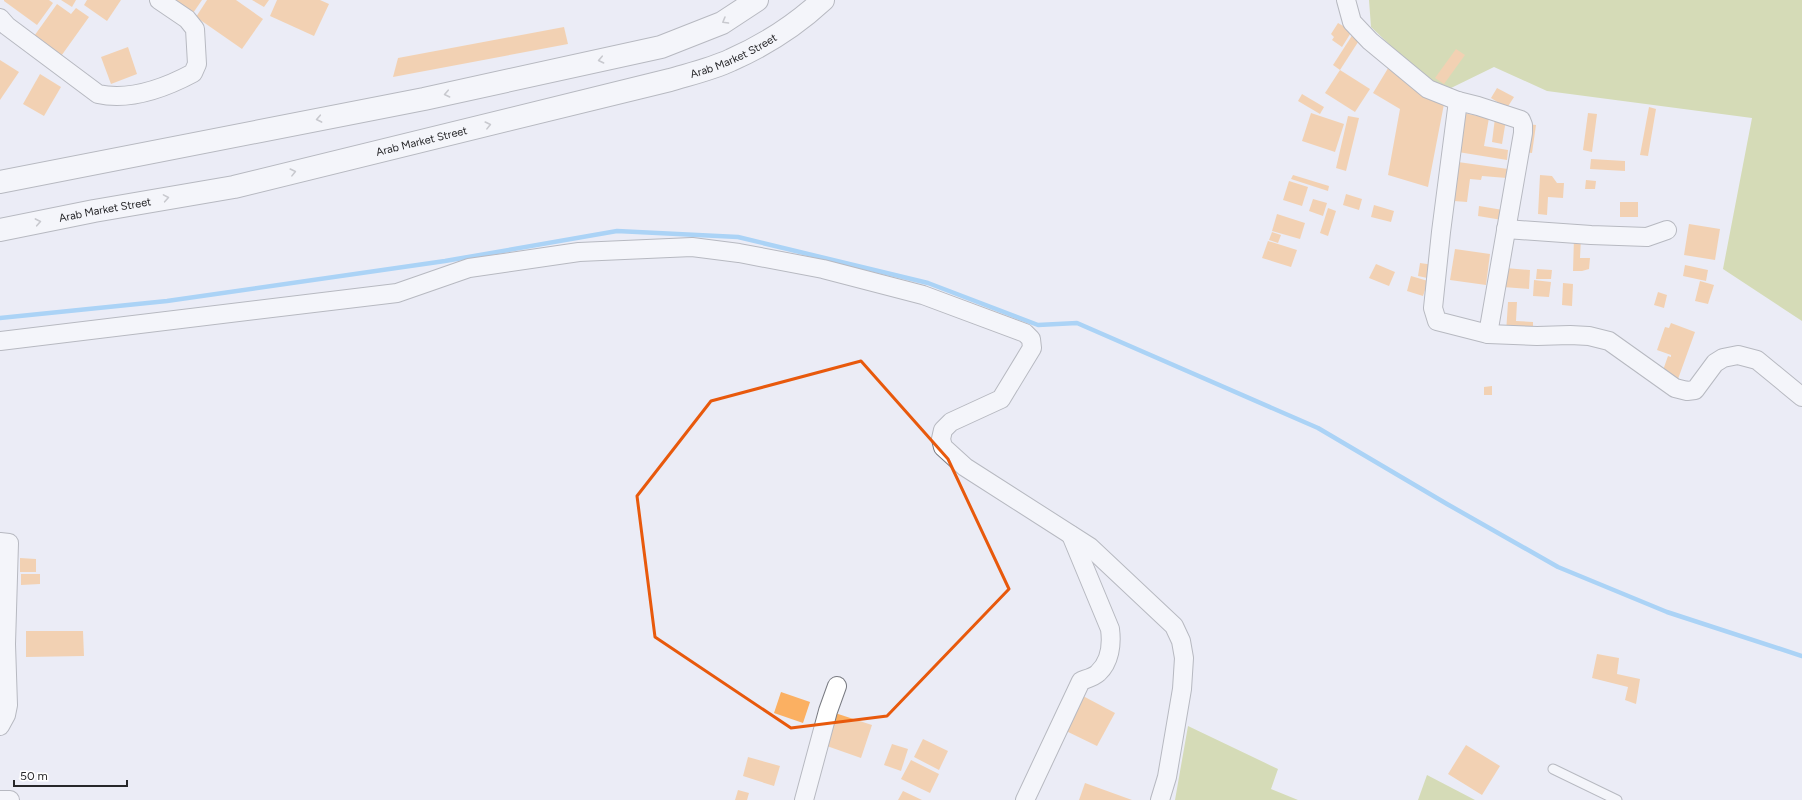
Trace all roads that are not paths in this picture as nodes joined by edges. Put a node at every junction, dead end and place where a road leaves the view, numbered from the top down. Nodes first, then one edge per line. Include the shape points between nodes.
1 (159, 0) edge
2 (758, 0) edge
3 (823, 0) edge
4 (1346, 0) edge
5 (0, 18) edge
6 (1458, 101) junction
7 (0, 182) edge
8 (1506, 229) junction
9 (0, 230) edge
10 (1666, 230) dead end
11 (1488, 334) junction
12 (0, 341) edge
13 (1802, 397) edge
14 (1071, 535) junction
15 (0, 542) edge
16 (837, 686) dead end
17 (0, 726) edge
18 (1553, 768) dead end
19 (809, 798) edge
20 (0, 800) edge
21 (10, 800) edge
22 (1025, 800) edge
23 (1160, 800) edge
24 (1617, 800) edge

1 - 5 street via 187,19 195,29 197,64 193,73 152,90 122,96 98,94 7,26
2 -> 7 main road via 722,23 661,47 424,99
9 -> 3 main road, Arab Market Street via 234,186 670,80 730,61 782,33
4 - 6 street via 1352,22 1370,41 1428,89
6 - 8 street via 1521,120 1523,125
6 - 11 street via 1433,308 1437,321
8 - 10 street via 1647,237
8 - 11 street
11 - 13 street via 1589,336 1609,341 1675,388 1687,391 1695,390 1715,363 1723,358 1738,355 1757,360
12 - 14 street via 398,293 469,268 579,252 692,247 740,253 823,269 923,295 1025,333 1031,339 1032,348 1001,399 950,422 943,430 941,439 943,447 965,467
14 - 22 street via 1110,629 1112,642 1108,657 1098,673 1081,681
14 - 23 street via 1090,547 1174,626 1182,641 1182,689 1167,777
15 - 17 street via 9,543 6,644 8,705
16 - 19 street via 828,711
18 - 24 lane
20 - 21 street

